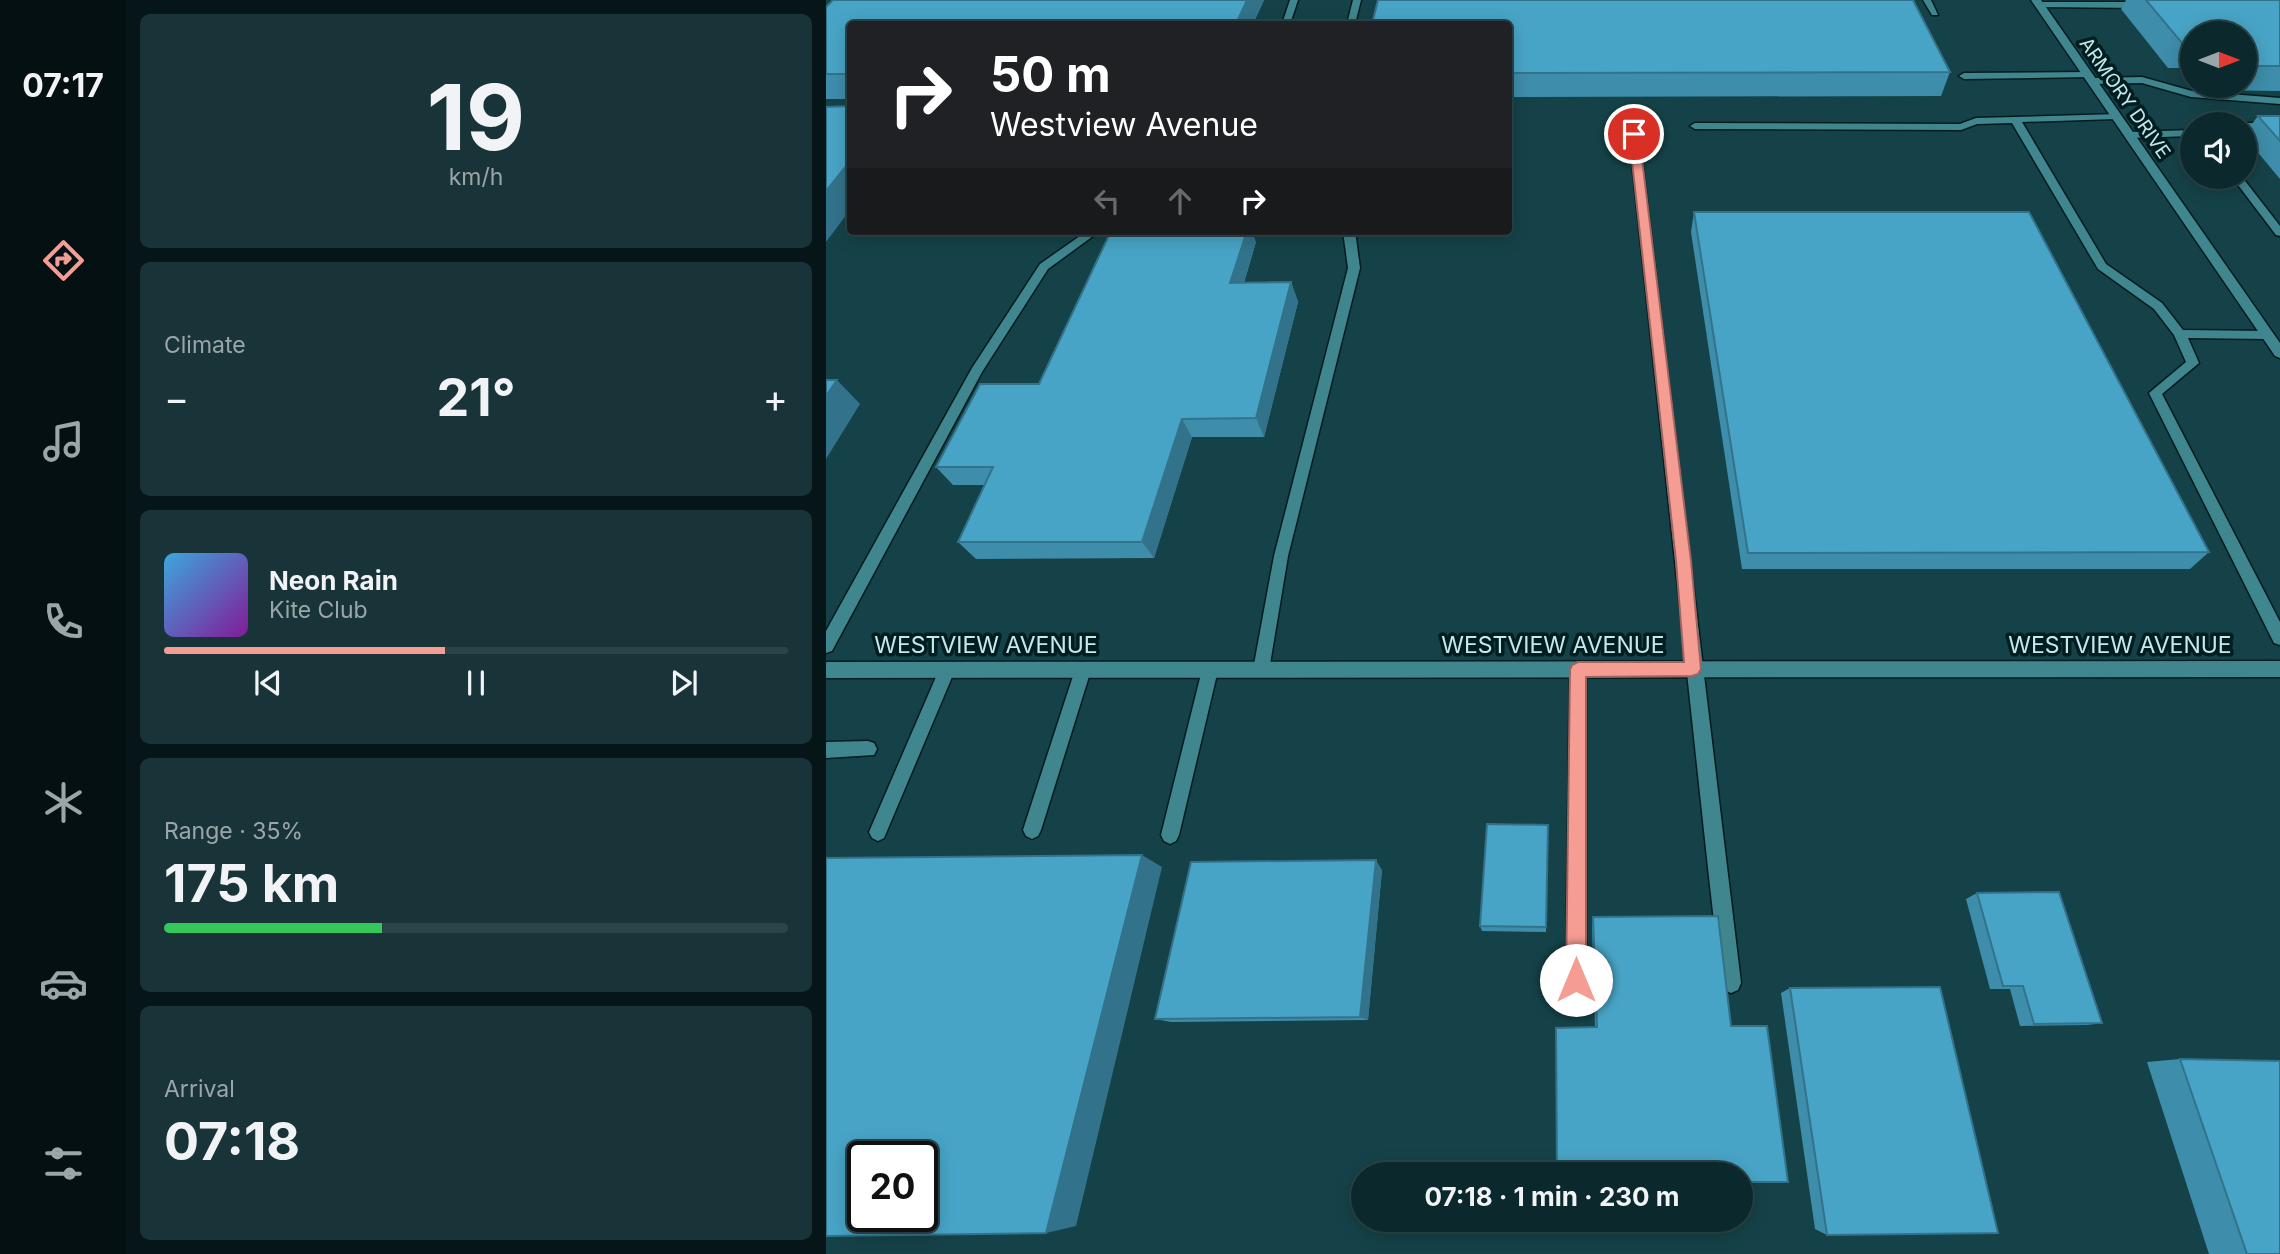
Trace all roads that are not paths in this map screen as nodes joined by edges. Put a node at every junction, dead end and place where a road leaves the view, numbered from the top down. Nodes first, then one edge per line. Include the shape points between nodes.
1 (1294, 0) edge
2 (1357, 0) edge
3 (1927, 0) edge
4 (2038, 3) edge
5 (2157, 5) edge
6 (1935, 13) dead end
7 (1287, 21) edge
8 (1352, 21) edge
9 (1964, 76) dead end
10 (2090, 78) junction
11 (2280, 101) edge
12 (2116, 116) junction
13 (2015, 119) junction
14 (1695, 125) dead end
15 (2280, 126) edge
16 (2257, 127) edge
17 (2180, 133) edge
18 (1634, 134) dead end
19 (2129, 135) junction
20 (2247, 189) edge
21 (2280, 233) edge
22 (1088, 235) edge
23 (1350, 235) edge
24 (2180, 334) junction
25 (2267, 335) junction
26 (2280, 353) edge
27 (2280, 638) edge
28 (826, 646) edge
29 (1692, 669) junction
30 (2280, 669) edge
31 (826, 670) edge
32 (947, 670) junction
33 (1083, 670) junction
34 (1210, 670) junction
35 (1261, 670) junction
36 (1578, 670) junction
37 (868, 749) dead end
38 (826, 750) edge
39 (1032, 830) dead end
40 (878, 832) dead end
41 (1170, 835) dead end
42 (1576, 980) dead end
43 (1731, 983) dead end

1 - 7 lane
2 - 8 lane
3 - 6 lane
4 - 5 lane
4 - 10 street, ARMORY DRIVE
9 - 10 lane
10 - 11 lane via 2142,80 2191,94
10 - 12 street, ARMORY DRIVE
12 - 13 lane
12 - 19 street, ARMORY DRIVE
13 - 14 lane via 1976,121 1961,127
13 - 24 lane via 2102,266 2158,306
15 - 16 lane
17 - 19 lane
18 - 29 lane
19 - 25 street, ARMORY DRIVE
20 - 21 lane
22 - 28 lane via 1044,267 975,370
23 - 35 lane via 1354,268 1287,531
24 - 25 lane
24 - 27 lane via 2193,363 2155,393
25 - 26 street, ARMORY DRIVE
29 - 30 street, WESTVIEW AVENUE
29 - 36 street, WESTVIEW AVENUE
29 - 43 lane
31 - 32 street, WESTVIEW AVENUE
32 - 33 street, WESTVIEW AVENUE
32 - 40 lane
33 - 34 street, WESTVIEW AVENUE
33 - 39 lane
34 - 35 street, WESTVIEW AVENUE
34 - 41 lane
35 - 36 street, WESTVIEW AVENUE
36 - 42 lane
37 - 38 lane

